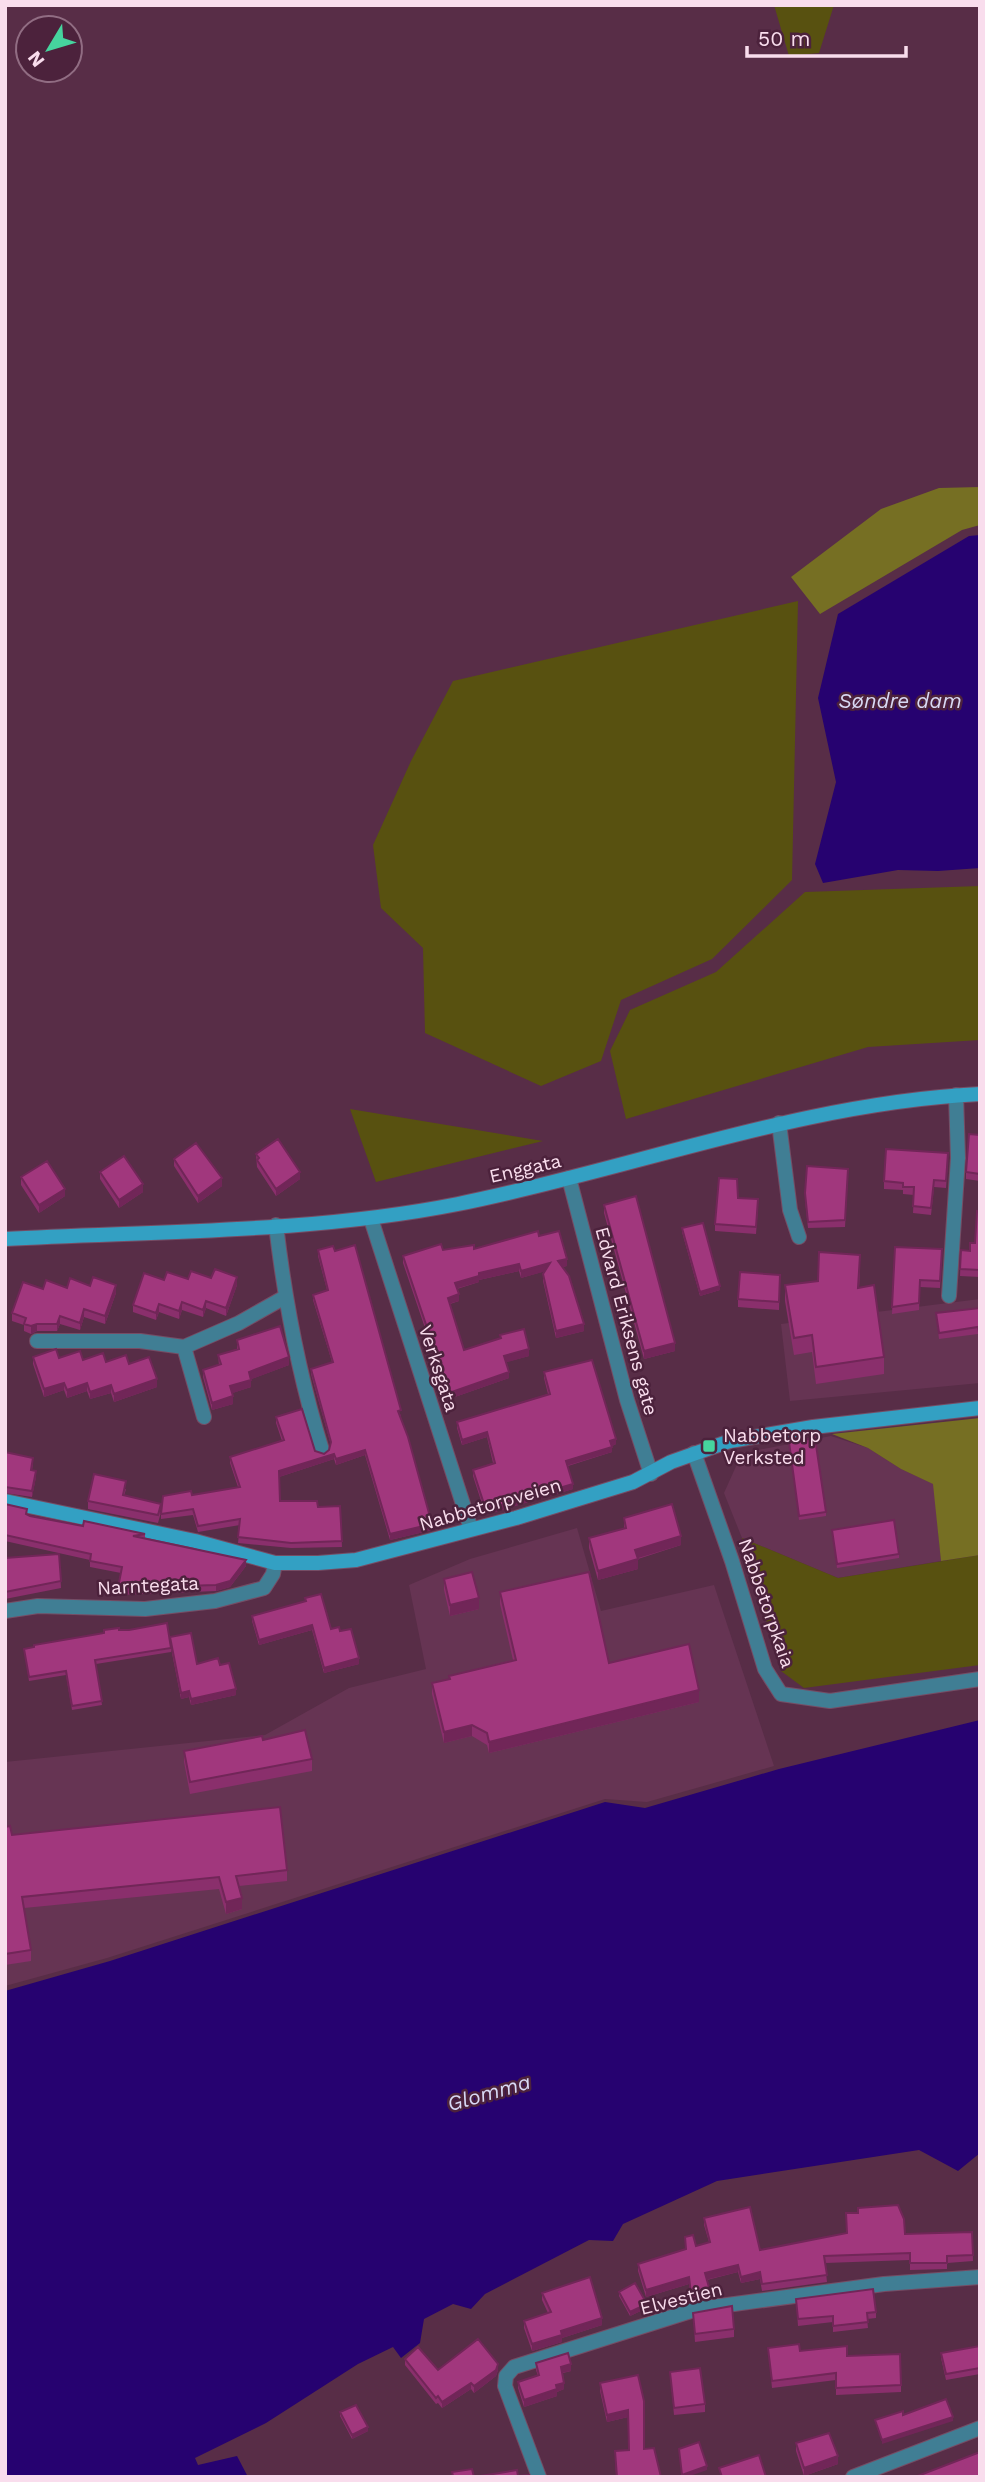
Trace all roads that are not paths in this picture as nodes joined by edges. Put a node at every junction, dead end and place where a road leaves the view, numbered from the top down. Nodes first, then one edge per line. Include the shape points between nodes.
1 (980, 1094) edge
2 (956, 1095) junction
3 (779, 1123) junction
4 (569, 1178) junction
5 (371, 1219) junction
6 (276, 1225) junction
7 (799, 1237) dead end
8 (5, 1238) edge
9 (949, 1296) dead end
10 (285, 1297) junction
11 (37, 1340) dead end
12 (184, 1347) junction
13 (980, 1408) edge
14 (204, 1417) dead end
15 (322, 1450) edge
16 (694, 1453) junction
17 (651, 1474) junction
18 (5, 1501) edge
19 (471, 1529) junction
20 (275, 1563) junction
21 (5, 1611) edge
22 (980, 1679) edge
23 (980, 2277) edge
24 (980, 2428) edge
25 (539, 2477) edge
26 (853, 2477) edge

1 - 2 main road, Enggata
2 - 3 main road, Enggata
2 - 9 street via 958,1158
3 - 4 main road, Enggata
3 - 7 street via 790,1210
4 - 5 main road, Enggata
4 - 17 street, Edvard Eriksens gate
5 - 6 main road, Enggata
5 - 19 street, Verksgata
6 - 8 main road, Enggata
6 - 10 street
10 - 12 street via 239,1324
10 - 15 street
11 - 12 street via 139,1341
12 - 14 street
13 - 16 main road, Nabbetorpveien via 813,1427 730,1441
16 - 17 main road, Nabbetorpveien
16 - 22 street, Nabbetorpkaia via 765,1669 781,1694 830,1701
17 - 19 main road, Nabbetorpveien
18 - 20 main road, Nabbetorpveien via 195,1541
19 - 20 main road, Nabbetorpveien via 356,1560
20 - 21 street, Narntegata via 264,1588 215,1601 145,1609 38,1606
23 - 25 street, Elvestien via 884,2284 697,2309 514,2368 506,2376 505,2386
24 - 26 street

